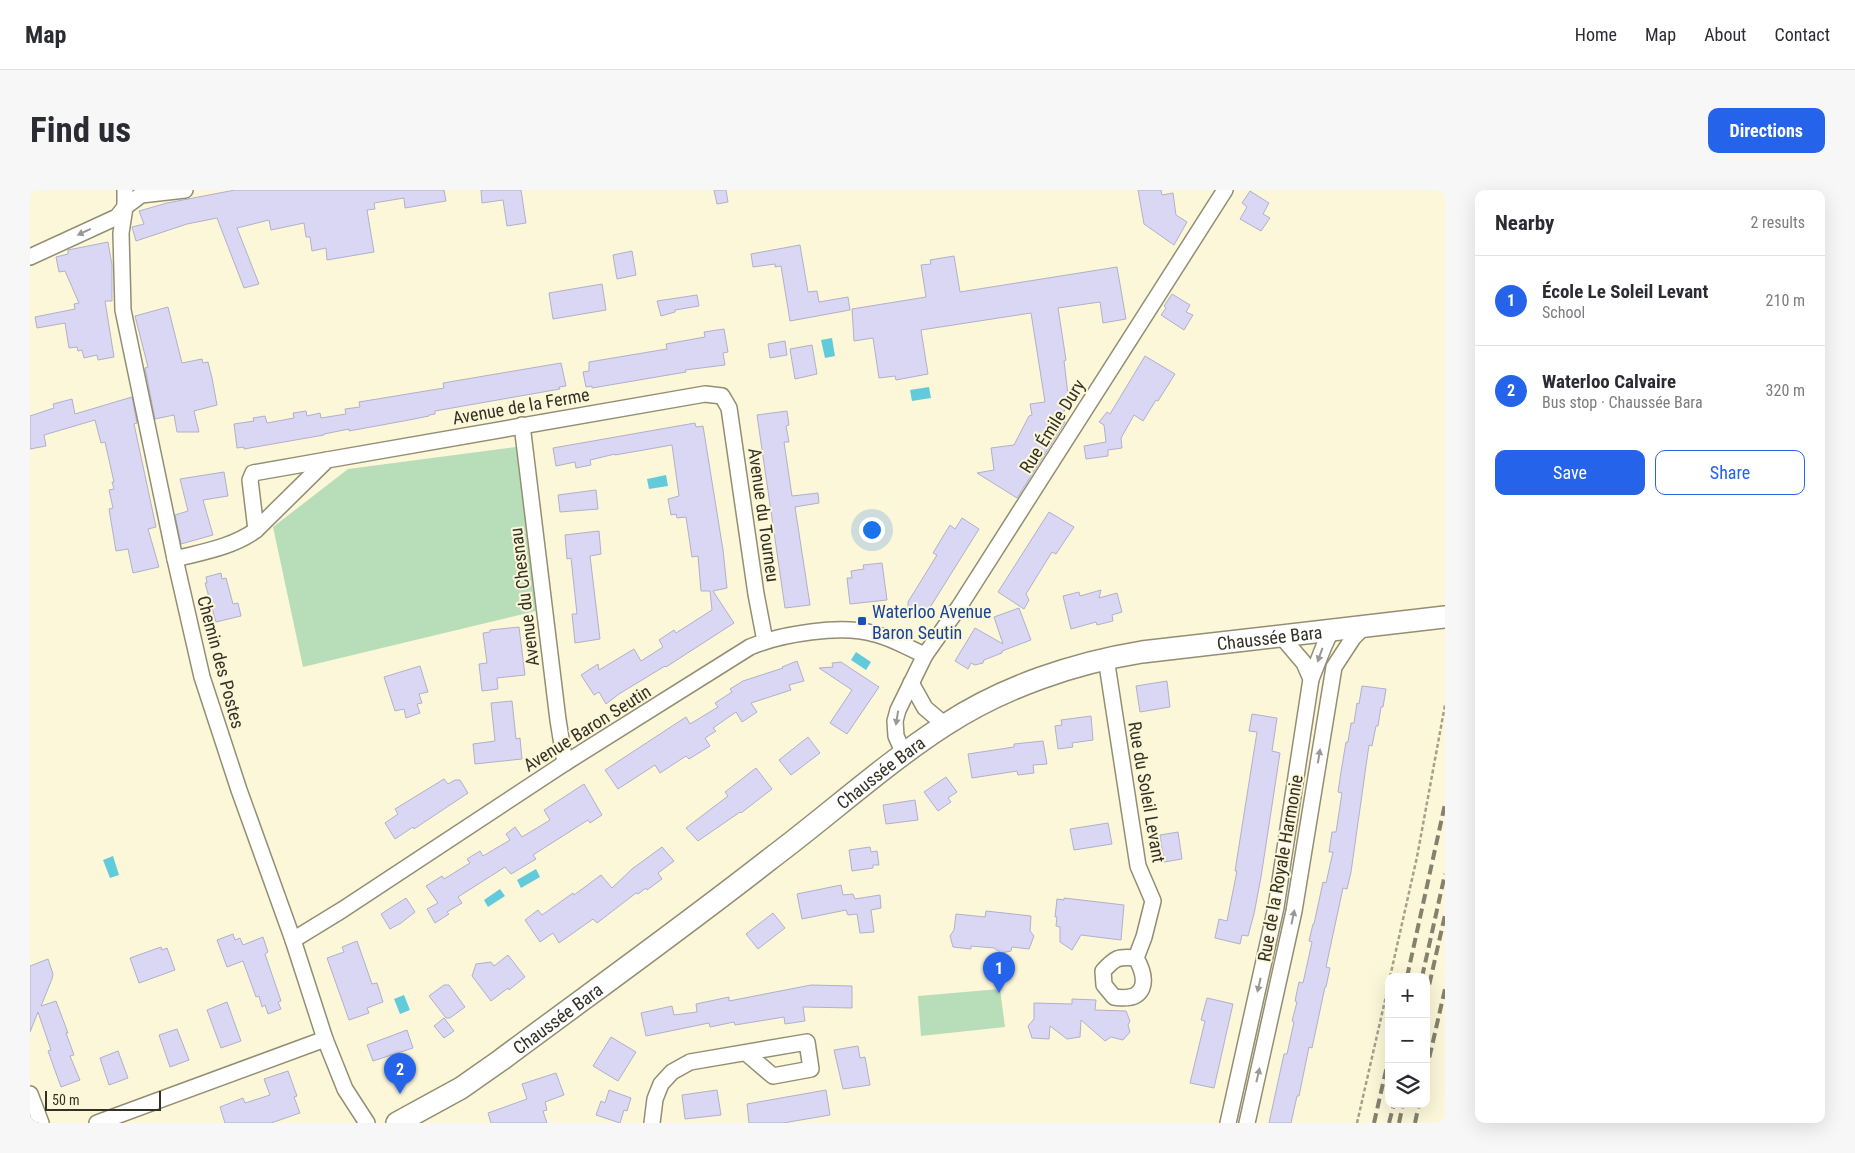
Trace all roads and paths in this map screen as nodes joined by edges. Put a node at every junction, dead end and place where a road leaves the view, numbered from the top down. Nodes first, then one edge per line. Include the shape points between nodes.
1 (125, 190) edge
2 (185, 190) edge
3 (1226, 190) edge
4 (141, 193) edge
5 (125, 207) junction
6 (30, 257) edge
7 (722, 396) joint
8 (522, 425) junction
9 (327, 460) junction
10 (256, 530) junction
11 (174, 559) junction
12 (1445, 617) edge
13 (1364, 627) junction
14 (1331, 631) junction
15 (1281, 636) junction
16 (765, 641) junction
17 (925, 655) junction
18 (1106, 658) junction
19 (1311, 679) junction
20 (911, 683) junction
21 (1445, 705) edge
22 (945, 725) junction
23 (904, 754) junction
24 (565, 763) junction
25 (293, 940) junction
26 (1136, 958) dead end
27 (1391, 973) edge
28 (1385, 1000) edge
29 (325, 1039) junction
30 (746, 1053) dead end
31 (30, 1094) edge
32 (41, 1123) edge
33 (98, 1123) edge
34 (367, 1123) edge
35 (397, 1123) edge
36 (652, 1123) edge
37 (1228, 1123) edge
38 (1247, 1123) edge
39 (1357, 1123) edge

1 - 5 street, Chemin des Postes
2 - 4 street
3 - 17 street, Rue Émile Dury via 960,607
4 - 5 street
5 -> 6 street via 117,217
5 - 11 street, Chemin des Postes via 121,233 123,310
7 - 8 street, Avenue de la Ferme via 706,394
7 - 16 street, Avenue du Tourneu via 729,408
8 - 9 street, Avenue de la Ferme
8 - 24 street, Avenue du Chesnau
9 - 10 street
9 - 10 street, Avenue de la Ferme via 253,473 250,480
10 - 11 street via 233,542
11 - 25 street, Chemin des Postes via 202,677
12 - 13 main road, Chaussée Bara
13 - 14 main road, Chaussée Bara
38 -> 13 street, Rue de la Royale Harmonie via 1294,911 1334,666
14 - 15 main road, Chaussée Bara
14 -> 19 street, Rue de la Royale Harmonie
15 - 18 main road, Chaussée Bara
15 - 19 street via 1304,663
16 - 17 street, Avenue Baron Seutin via 835,630 874,633
16 - 24 street, Avenue Baron Seutin
17 - 20 street, Rue Émile Dury
18 - 22 main road, Chaussée Bara via 1020,687
18 - 26 street, Rue du Soleil Levant via 1138,866 1153,901
19 -> 37 street, Rue de la Royale Harmonie via 1276,907
20 - 22 street via 925,708
20 -> 23 street, Rue Émile Dury via 895,721 896,736
21 - 27 path via 1417,857
22 - 23 main road, Chaussée Bara
23 - 35 main road, Chaussée Bara via 763,865 501,1060 461,1088
24 - 25 street, Avenue Baron Seutin
25 - 29 street, Chemin des Postes
28 - 39 path
29 - 33 street
29 - 34 street, Chemin des Postes via 345,1090
30 - 36 street via 690,1062 672,1072 655,1099
31 - 32 street

